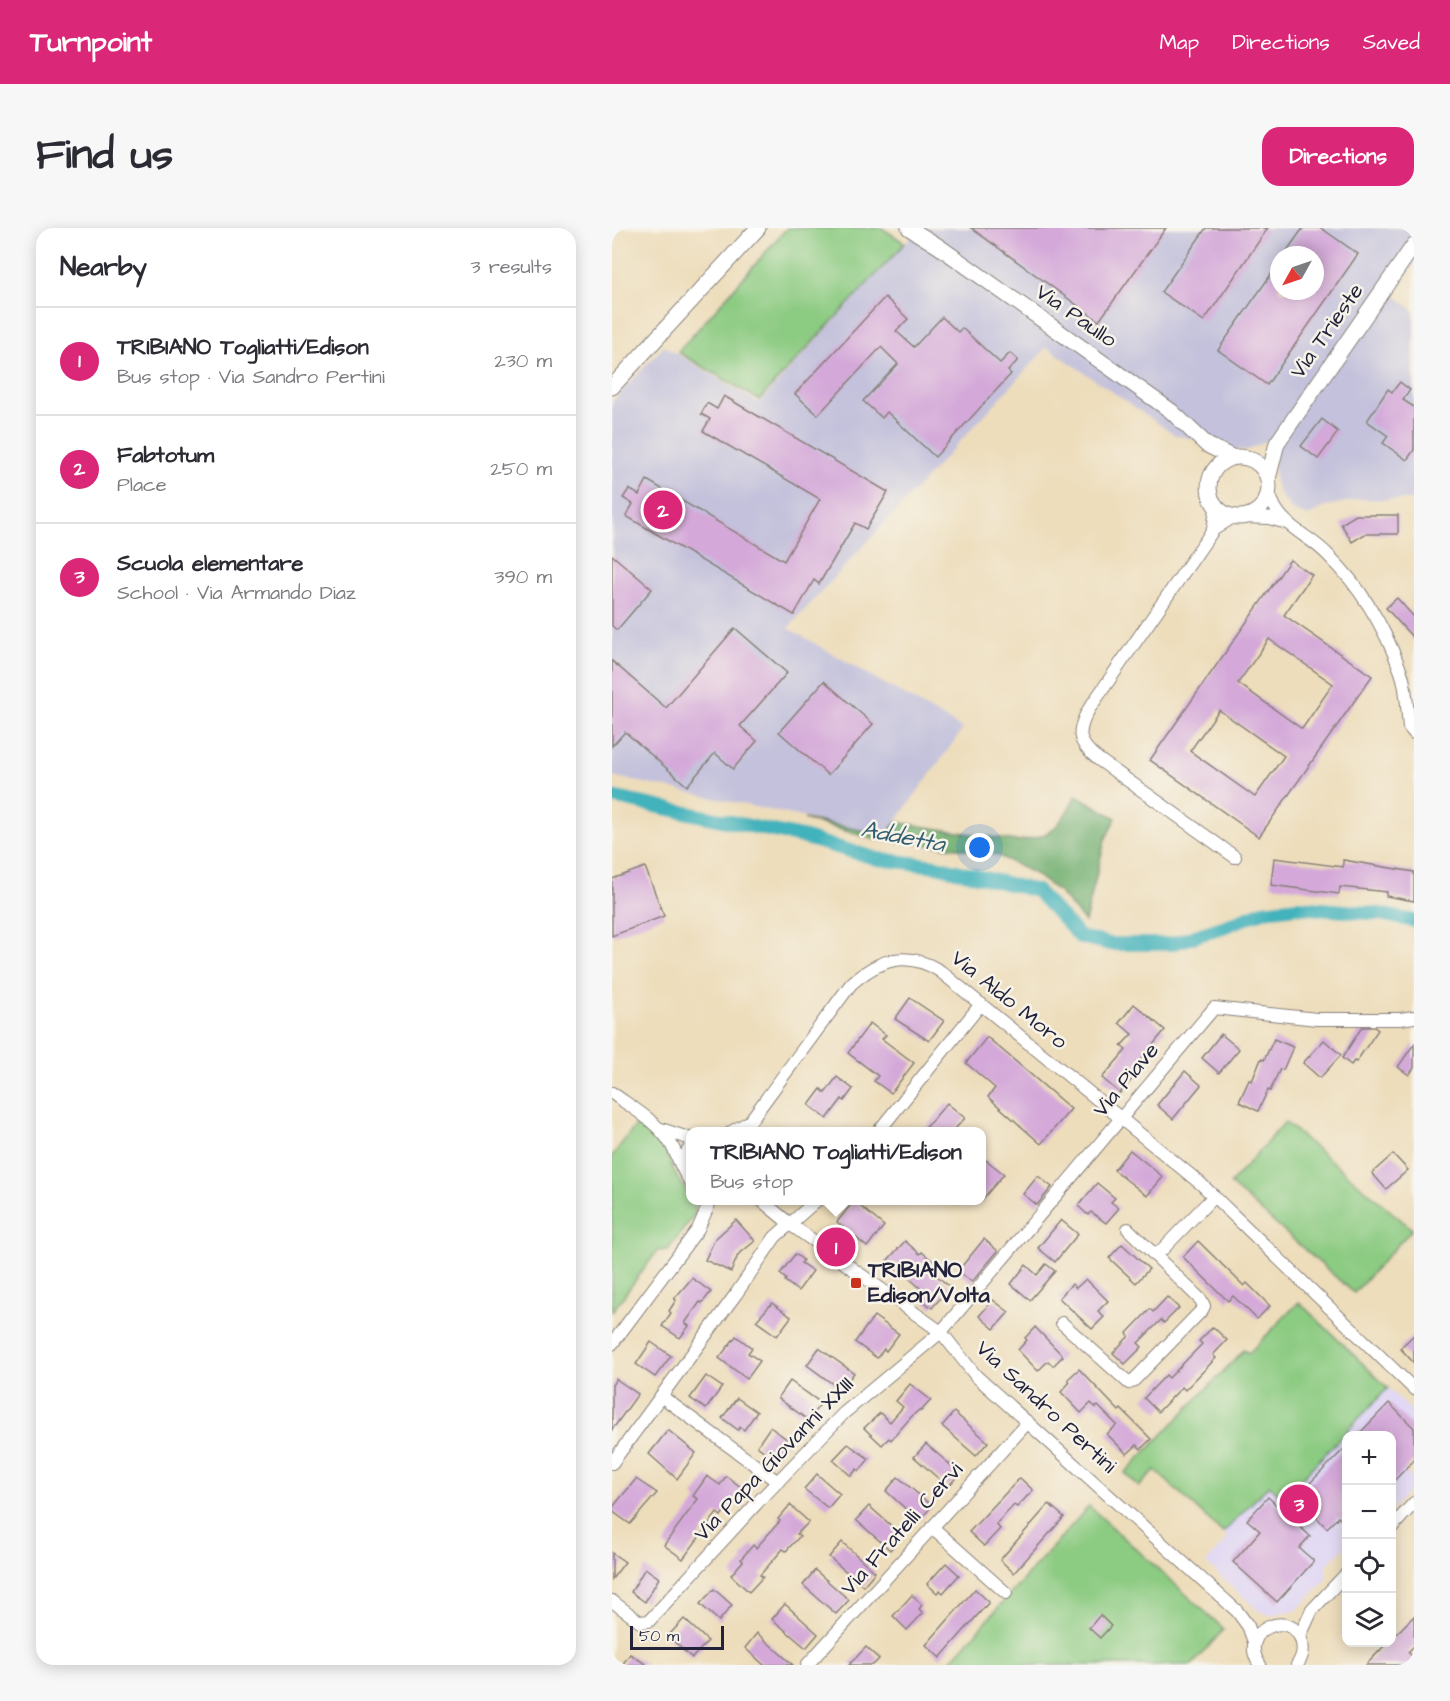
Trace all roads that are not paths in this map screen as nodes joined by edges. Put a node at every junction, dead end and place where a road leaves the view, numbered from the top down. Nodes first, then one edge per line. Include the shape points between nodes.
1 (758, 228) edge
2 (915, 232) edge
3 (1414, 245) edge
4 (612, 387) edge
5 (1199, 438) junction
6 (1277, 443) junction
7 (1238, 457) junction
8 (1211, 473) junction
9 (1268, 486) junction
10 (1216, 508) junction
11 (1238, 517) junction
12 (1287, 523) junction
13 (1213, 530) junction
14 (1408, 674) edge
15 (1411, 711) edge
16 (1414, 733) edge
17 (1235, 857) dead end
18 (981, 1004) junction
19 (1414, 1017) edge
20 (612, 1094) edge
21 (1121, 1118) junction
22 (747, 1126) edge
23 (881, 1127) edge
24 (660, 1129) junction
25 (686, 1138) edge
26 (686, 1153) edge
27 (683, 1167) junction
28 (686, 1173) edge
29 (1214, 1196) junction
30 (709, 1205) edge
31 (766, 1205) edge
32 (811, 1205) edge
33 (790, 1224) junction
34 (1128, 1229) dead end
35 (1156, 1256) junction
36 (1062, 1323) dead end
37 (941, 1332) junction
38 (612, 1344) edge
39 (1414, 1389) edge
40 (661, 1396) junction
41 (1028, 1422) junction
42 (612, 1463) edge
43 (778, 1482) junction
44 (1414, 1503) edge
45 (1396, 1523) edge
46 (932, 1527) junction
47 (1342, 1579) edge
48 (1006, 1593) dead end
49 (612, 1601) edge
50 (1312, 1610) junction
51 (1237, 1611) junction
52 (1280, 1624) junction
53 (1300, 1636) junction
54 (1254, 1642) junction
55 (1301, 1664) edge
56 (807, 1665) edge
57 (1260, 1665) edge

1 - 4 street
2 - 5 street, Via Paullo via 1171,411
3 - 6 street, Via Trieste
5 - 7 street, Via Paullo
5 - 8 street, Via Paullo
6 - 7 street
6 - 9 street, Via Trieste
7 - 8 street via 1224,460
7 - 9 street, Via Paullo via 1259,464
8 - 10 street, Via Paullo via 1208,491
9 - 11 street via 1259,509
9 - 12 street, Via Paullo via 1276,509
10 - 11 street, Via Paullo
10 - 13 street
11 - 12 street, Via Paullo
11 - 13 street
12 - 14 street, Via Paullo via 1328,554 1355,584
13 - 17 street via 1080,724 1080,737 1085,749
14 - 15 street, Via Paullo
15 - 16 street, Via Paullo via 1409,727
18 - 21 street, Via Aldo Moro
18 - 22 street, Via Aldo Moro via 928,963 900,959 873,967 851,984
18 - 23 street
19 - 21 street, Via Piave via 1317,1019 1214,1008
20 - 24 street
21 - 29 street, Via Aldo Moro
21 - 37 street, Via Piave
24 - 25 street
24 - 27 street
26 - 27 street
27 - 28 street
29 - 35 street
29 - 39 street, Via Aldo Moro
30 - 38 street via 698,1229
31 - 33 street, Via Sandro Pertini
32 - 33 street
33 - 37 street, Via Sandro Pertini
33 - 40 street via 775,1238
34 - 35 street
35 - 36 street via 1204,1306 1134,1380 1125,1380
37 - 41 street, Via Sandro Pertini via 976,1376
37 - 43 street, Via Papa Giovanni XXIII via 860,1398
40 - 42 street
40 - 43 street
41 - 46 street, Via Fratelli Cervi
41 - 51 street, Via Sandro Pertini
43 - 49 street, Via Papa Giovanni XXIII via 650,1622 644,1623
44 - 45 street
46 - 48 street
46 - 56 street, Via Fratelli Cervi
47 - 50 street
50 - 52 street
50 - 53 street
51 - 52 street, Via Sandro Pertini via 1253,1619
51 - 54 street, Via Sandro Pertini
52 - 53 street
52 - 54 street via 1262,1630
53 - 55 street
54 - 57 street, Via Sandro Pertini

